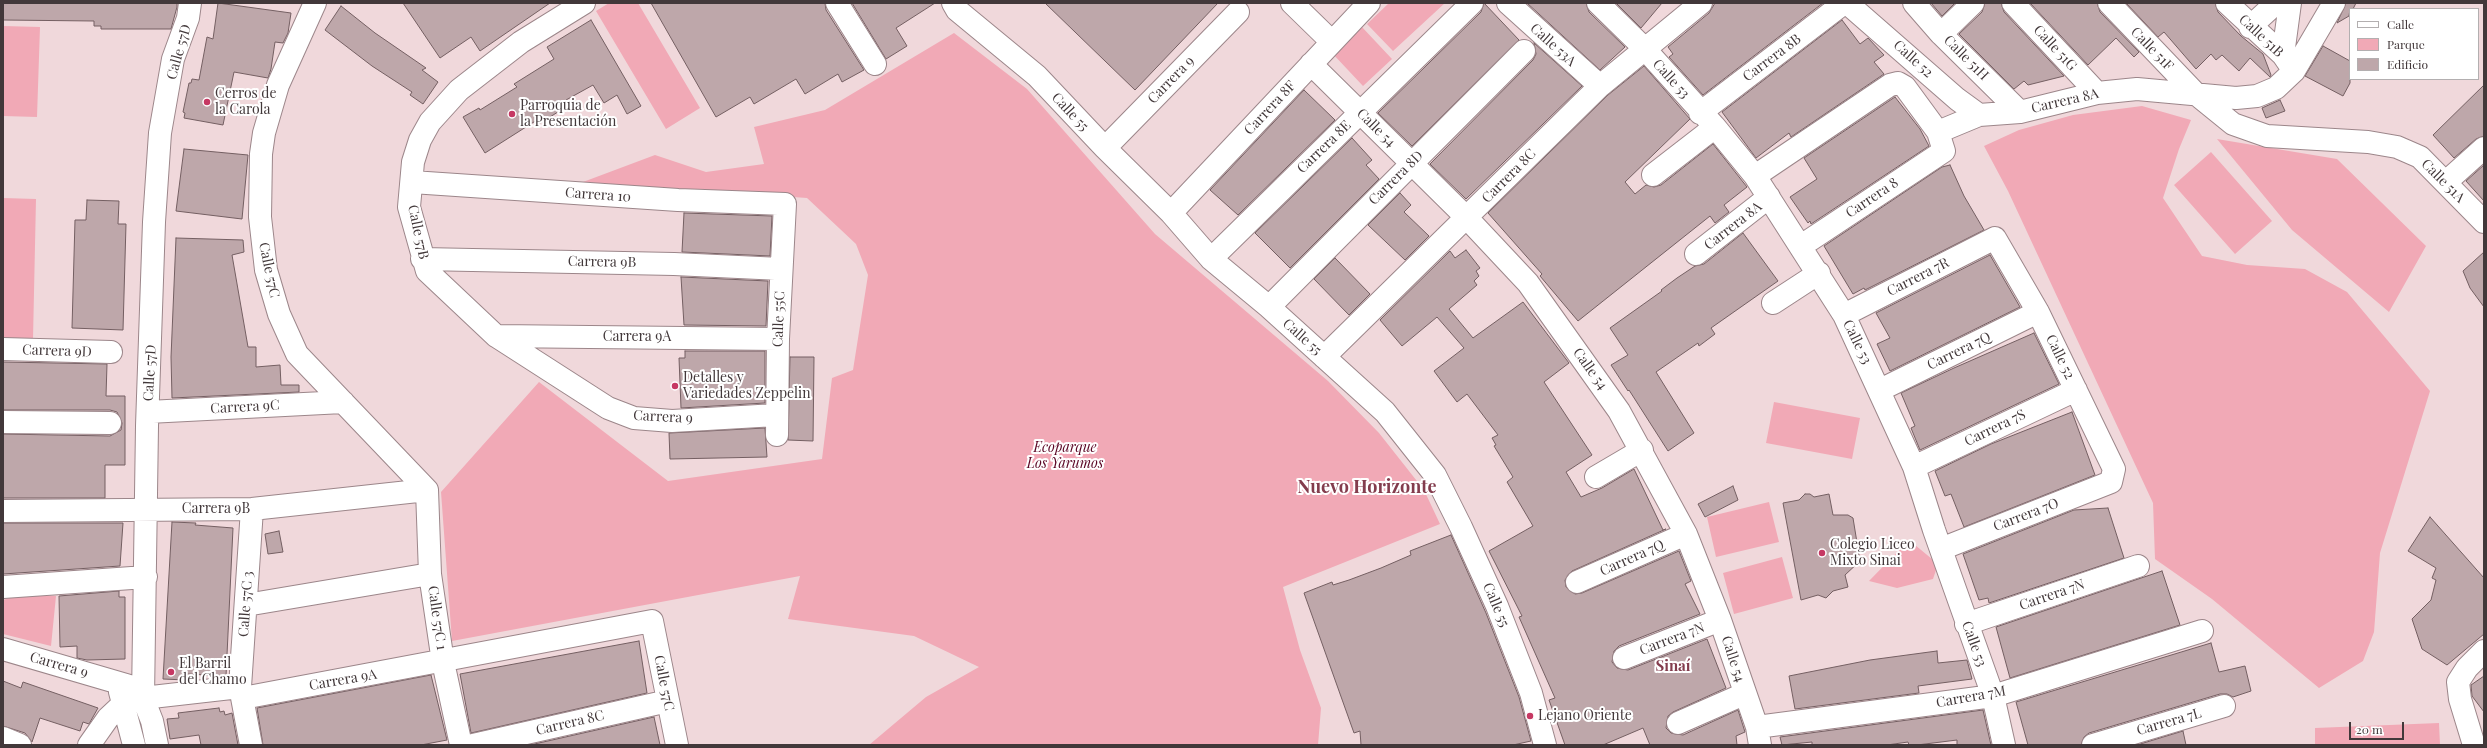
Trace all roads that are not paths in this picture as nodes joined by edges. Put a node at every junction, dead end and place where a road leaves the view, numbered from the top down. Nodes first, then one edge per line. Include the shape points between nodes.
1 (190, 3) edge
2 (314, 3) edge
3 (584, 3) edge
4 (837, 3) edge
5 (953, 3) edge
6 (1292, 3) edge
7 (1369, 3) edge
8 (1472, 3) edge
9 (1508, 3) edge
10 (1598, 3) edge
11 (1700, 3) edge
12 (1844, 3) edge
13 (1847, 3) edge
14 (1914, 3) edge
15 (1973, 3) edge
16 (2013, 3) edge
17 (2109, 3) edge
18 (2227, 3) edge
19 (2276, 3) edge
20 (2290, 3) edge
21 (2334, 3) edge
22 (1238, 12) dead end
23 (2250, 27) junction
24 (1941, 34) junction
25 (1332, 42) junction
26 (1644, 48) junction
27 (1524, 51) dead end
28 (2289, 63) junction
29 (875, 64) dead end
30 (1311, 64) junction
31 (1600, 86) junction
32 (2097, 93) junction
33 (2196, 94) junction
34 (1360, 112) junction
35 (2020, 112) junction
36 (1979, 115) junction
37 (1708, 120) junction
38 (1941, 141) junction
39 (1105, 148) junction
40 (2484, 148) edge
41 (1411, 163) junction
42 (1653, 175) dead end
43 (1755, 176) junction
44 (412, 182) junction
45 (2446, 182) junction
46 (1769, 197) junction
47 (785, 204) joint
48 (1171, 213) junction
49 (1467, 218) junction
50 (2484, 222) edge
51 (1993, 239) joint
52 (1801, 246) junction
53 (1696, 254) dead end
54 (422, 259) junction
55 (1210, 259) junction
56 (782, 269) junction
57 (1819, 273) junction
58 (1773, 303) dead end
59 (1269, 307) junction
60 (2038, 312) junction
61 (1844, 315) junction
62 (496, 336) junction
63 (778, 339) junction
64 (3, 349) edge
65 (110, 352) dead end
66 (1324, 357) junction
67 (540, 363) joint
68 (1880, 390) junction
69 (2076, 390) junction
70 (343, 402) junction
71 (148, 412) junction
72 (3, 422) edge
73 (110, 423) dead end
74 (776, 425) joint
75 (1642, 450) junction
76 (1914, 467) junction
77 (1596, 477) dead end
78 (2111, 482) joint
79 (427, 490) junction
80 (252, 509) junction
81 (146, 510) junction
82 (3, 511) edge
83 (1686, 534) junction
84 (1941, 549) junction
85 (2138, 566) dead end
86 (430, 574) junction
87 (146, 578) junction
88 (1578, 582) dead end
89 (3, 587) edge
90 (246, 605) junction
91 (1720, 620) junction
92 (1966, 624) junction
93 (2202, 631) dead end
94 (3, 649) edge
95 (2484, 651) edge
96 (1624, 658) dead end
97 (443, 662) junction
98 (242, 693) junction
99 (1744, 694) junction
100 (1993, 696) junction
101 (134, 701) junction
102 (668, 701) junction
103 (2224, 706) dead end
104 (1678, 723) dead end
105 (1758, 736) edge
106 (3, 738) edge
107 (20, 745) edge
108 (89, 745) edge
109 (134, 745) edge
110 (157, 745) edge
111 (250, 745) edge
112 (461, 745) edge
113 (473, 745) edge
114 (677, 745) edge
115 (1545, 745) edge
116 (2004, 745) edge
117 (2092, 745) edge
118 (2474, 745) edge

1 - 71 street, Calle 57D via 188,18 173,59 160,133 154,222
2 - 70 street, Calle 57C via 278,85 264,133 261,154 260,218 266,270 279,314 298,354
3 - 44 street, Calle 57B via 521,42 459,90 430,122 420,140 413,162
4 - 29 street
5 - 39 street, Calle 55 via 957,10 1037,76
6 - 25 street
7 - 25 street, Carrera 8F
8 - 34 street, Carrera 8E
9 - 31 street, Calle 53A
10 - 26 street, Calle 53
11 - 26 street, Carrera 8C
12 - 37 street, Carrera 8B
13 - 36 street, Calle 52
14 - 24 street, Calle 51H
15 - 24 street
16 - 32 street, Calle 51G
17 - 33 street, Calle 51F
18 - 23 street, Calle 51B
19 - 23 street
20 - 28 street
21 - 28 street, Carrera 8A
22 - 39 street, Carrera 9
23 - 28 street, Calle 51B
24 - 35 street, Calle 51H
25 - 30 street, Carrera 8F
26 - 31 street, Carrera 8C
26 - 37 street, Calle 53
27 - 41 street, Carrera 8D
28 - 33 street, Carrera 8A via 2276,88 2257,96 2236,98
30 - 34 street, Calle 54
30 - 48 street, Carrera 8F
31 - 49 street, Carrera 8C
32 - 33 street, Carrera 8A via 2137,89
32 - 35 street, Carrera 8A
33 - 45 street, Calle 51A via 2233,124 2267,136 2368,142 2396,147 2420,157
34 - 41 street, Calle 54
34 - 55 street, Carrera 8E
35 - 36 street, Carrera 8A
36 - 38 street, Carrera 8A
37 - 42 street, Carrera 8B
37 - 43 street, Calle 53
38 - 43 street, Calle 52 via 1905,87 1898,83 1890,85
38 - 52 street, Carrera 8
39 - 48 street, Calle 55
40 - 45 street
41 - 49 street, Calle 54
41 - 59 street, Carrera 8D
43 - 46 street, Calle 53
44 - 47 street, Carrera 10 via 678,200
44 - 54 street, Calle 57B via 410,207
45 - 50 street, Calle 51A
46 - 52 street, Calle 53
46 - 53 street, Carrera 8A
47 - 56 street, Calle 55C
48 - 55 street, Calle 55
49 - 66 street, Carrera 8C
49 - 75 street, Calle 54 via 1528,283 1590,368
51 - 60 street, Calle 52 via 1997,240
51 - 61 street, Carrera 7R
52 - 57 street, Calle 53
54 - 56 street, Carrera 9B
54 - 62 street, Calle 57B via 427,271
55 - 59 street, Calle 55
56 - 63 street, Calle 55C
57 - 58 street
57 - 61 street, Calle 53
59 - 66 street, Calle 55
60 - 68 street, Carrera 7Q
60 - 69 street, Calle 52
61 - 68 street, Calle 53
62 - 63 street, Carrera 9A
62 - 67 street, Calle 57B
63 - 74 street, Calle 55C
64 - 65 street, Carrera 9D
66 - 115 street, Calle 55 via 1386,412 1435,475 1497,606 1531,693
67 - 74 street, Carrera 9 via 608,408 634,418
68 - 76 street, Calle 53
69 - 76 street, Carrera 7S
69 - 78 street, Calle 52 via 2114,469
70 - 71 street, Carrera 9C
70 - 79 street, Calle 57C
71 - 81 street, Calle 57D
72 - 73 street
75 - 77 street
75 - 83 street, Calle 54
76 - 84 street, Calle 53
78 - 84 street, Carrera 7O
79 - 80 street, Carrera 9B
79 - 86 street, Calle 57C 1
80 - 81 street, Carrera 9B
80 - 90 street, Calle 57C 3
81 - 82 street, Carrera 9B
81 - 87 street, Calle 57D
83 - 88 street, Carrera 7Q
83 - 91 street, Calle 54
84 - 92 street, Calle 53
85 - 92 street, Carrera 7N
86 - 90 street
86 - 97 street, Calle 57C 1
87 - 89 street
87 - 101 street, Calle 57D
90 - 98 street, Calle 57C 3
91 - 96 street, Carrera 7N
91 - 99 street, Calle 54
92 - 100 street, Calle 53
93 - 100 street, Carrera 7M
94 - 101 street, Carrera 9 via 133,686
95 - 118 street via 2467,668 2458,682 2460,699
97 - 98 street, Carrera 9A
97 - 102 street, Calle 57C via 652,621
97 - 112 street, Calle 57C 1
98 - 101 street, Carrera 9A
98 - 111 street, Calle 57C 3
99 - 104 street
99 - 105 street, Calle 54
100 - 105 street, Carrera 7M
100 - 116 street, Calle 53
101 - 108 street via 108,718
101 - 109 street, Calle 57D
101 - 110 street, Calle 57D via 152,721
102 - 113 street, Carrera 8C
102 - 114 street, Calle 57C
103 - 117 street, Carrera 7L
106 - 107 street

